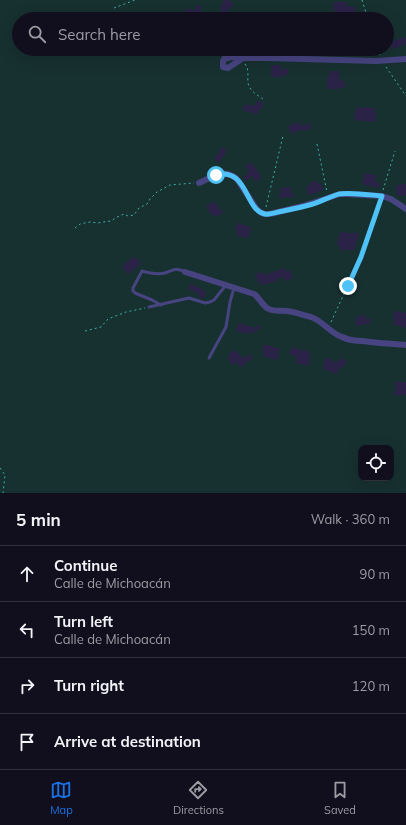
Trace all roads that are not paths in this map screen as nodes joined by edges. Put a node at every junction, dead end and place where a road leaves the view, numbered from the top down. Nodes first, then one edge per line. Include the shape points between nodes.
1 (406, 59) edge
2 (241, 60) road end
3 (199, 183) road end
4 (406, 209) edge
5 (185, 272) joint
6 (226, 286) junction
7 (234, 288) junction
8 (161, 305) junction
9 (149, 307) road end
10 (406, 345) edge
11 (209, 358) dead end

1 - 2 street
3 - 4 street via 216,175 231,175 236,178 256,208 264,214 303,206 340,194 382,196
5 - 6 street
5 - 8 lane via 173,269 165,273 151,274 142,271 133,291
6 - 7 street
6 - 8 lane via 210,302 189,298
7 - 10 street via 254,294 267,309 314,318 338,336 380,344
7 - 11 lane via 226,327
8 - 9 lane

